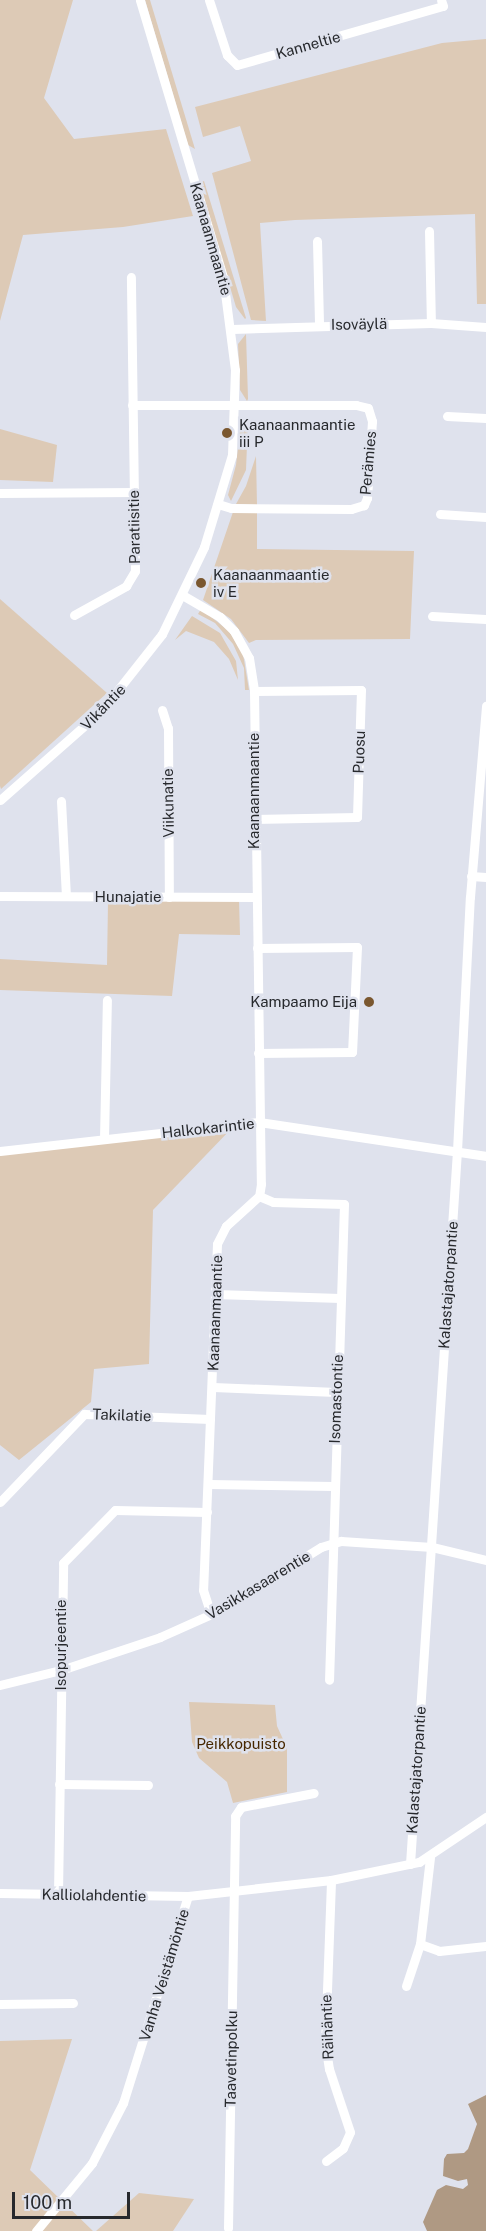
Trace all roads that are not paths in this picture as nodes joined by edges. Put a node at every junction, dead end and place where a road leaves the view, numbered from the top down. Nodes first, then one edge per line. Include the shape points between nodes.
1 (140, 0) edge
2 (209, 0) edge
3 (441, 0) edge
4 (429, 231) dead end
5 (317, 241) dead end
6 (131, 277) dead end
7 (431, 323) junction
8 (319, 325) junction
9 (486, 327) edge
10 (232, 328) junction
11 (132, 405) junction
12 (235, 406) junction
13 (447, 416) dead end
14 (486, 418) edge
15 (134, 492) junction
16 (0, 493) edge
17 (218, 504) junction
18 (440, 514) dead end
19 (486, 518) edge
20 (184, 596) junction
21 (74, 615) dead end
22 (432, 616) dead end
23 (486, 619) edge
24 (254, 692) junction
25 (486, 706) edge
26 (162, 710) dead end
27 (0, 800) edge
28 (61, 801) dead end
29 (253, 819) junction
30 (471, 876) junction
31 (486, 877) edge
32 (0, 896) edge
33 (66, 896) junction
34 (169, 897) junction
35 (256, 897) junction
36 (256, 948) junction
37 (107, 1000) dead end
38 (258, 1053) junction
39 (259, 1122) junction
40 (104, 1139) junction
41 (0, 1151) edge
42 (457, 1151) junction
43 (486, 1156) edge
44 (259, 1196) junction
45 (214, 1294) junction
46 (340, 1298) junction
47 (213, 1387) junction
48 (336, 1392) junction
49 (210, 1419) junction
50 (209, 1484) junction
51 (333, 1486) junction
52 (0, 1502) edge
53 (207, 1512) junction
54 (333, 1543) junction
55 (432, 1547) junction
56 (486, 1560) edge
57 (211, 1615) junction
58 (61, 1670) junction
59 (329, 1680) dead end
60 (0, 1685) edge
61 (59, 1784) junction
62 (148, 1785) dead end
63 (314, 1793) dead end
64 (486, 1817) edge
65 (430, 1858) junction
66 (410, 1864) junction
67 (331, 1880) junction
68 (233, 1891) junction
69 (0, 1893) edge
70 (58, 1894) junction
71 (188, 1896) junction
72 (420, 1944) junction
73 (486, 1946) edge
74 (406, 1986) dead end
75 (73, 2003) dead end
76 (0, 2004) edge
77 (326, 2161) dead end
78 (228, 2228) dead end
79 (36, 2231) edge

1 - 10 street, Kaanaanmaantie via 215,248
2 - 3 street, Kanneltie via 227,56 237,65 443,6
4 - 7 street
5 - 8 street
6 - 11 street, Paratiisitie
7 - 8 street, Isoväylä
7 - 9 street, Isoväylä
8 - 10 street, Isoväylä
10 - 12 street, Kaanaanmaantie
11 - 12 street
11 - 15 street, Paratiisitie
12 - 17 street, Kaanaanmaantie via 232,455
12 - 17 street, Perämies via 368,408 372,421 367,498 364,505 351,509 231,508
13 - 14 street
15 - 16 street
15 - 21 street, Paratiisitie via 134,576 119,591
17 - 20 street, Kaanaanmaantie
18 - 19 street
20 - 24 street, Kaanaanmaantie via 220,617 234,631 249,658
20 - 27 street, Vikåntie via 158,641 117,694
22 - 23 street
24 - 29 street, Kaanaanmaantie
24 - 29 street, Puosu via 361,690 357,817
25 - 30 street, Kalastajatorpantie
26 - 34 street, Viikunatie via 168,728
28 - 33 street
29 - 35 street, Kaanaanmaantie
30 - 31 street
30 - 42 street, Kalastajatorpantie
32 - 33 street, Hunajatie
33 - 34 street, Hunajatie
34 - 35 street, Hunajatie
35 - 36 street, Kaanaanmaantie
36 - 38 street, Kaanaanmaantie
36 - 38 street via 357,947 352,1052
37 - 40 street
38 - 39 street, Kaanaanmaantie
39 - 40 street, Halkokarintie
39 - 42 street, Halkokarintie
39 - 44 street, Kaanaanmaantie
40 - 41 street, Halkokarintie
42 - 43 street, Halkokarintie
42 - 55 street, Kalastajatorpantie
44 - 45 street, Kaanaanmaantie via 219,1235
44 - 46 street, Isomastontie via 273,1202 344,1204
45 - 46 street
45 - 47 street, Kaanaanmaantie
46 - 48 street, Isomastontie
47 - 48 street
47 - 49 street, Kaanaanmaantie
48 - 51 street, Isomastontie
49 - 50 street, Kaanaanmaantie
49 - 52 street, Takilatie via 84,1414
50 - 51 street
50 - 53 street, Kaanaanmaantie
51 - 54 street, Isomastontie
53 - 57 street, Kaanaanmaantie via 203,1590
53 - 58 street, Isopurjeentie via 115,1510 65,1560
54 - 55 street, Vasikkasaarentie
54 - 57 street, Vasikkasaarentie
54 - 59 street, Isomastontie
55 - 56 street, Vasikkasaarentie
55 - 66 street, Kalastajatorpantie
57 - 58 street, Vasikkasaarentie via 160,1637
58 - 60 street, Vasikkasaarentie
58 - 61 street, Isopurjeentie
61 - 62 street
61 - 70 street, Isopurjeentie
63 - 68 street, Taavetinpolku via 241,1807 234,1825
64 - 65 street, Vanha Veistämöntie
65 - 66 street, Vanha Veistämöntie
65 - 72 street
66 - 67 street, Vanha Veistämöntie
67 - 68 street, Vanha Veistämöntie
67 - 77 street, Räihäntie via 325,2044 350,2132 343,2148
68 - 71 street, Vanha Veistämöntie
68 - 78 street, Taavetinpolku
69 - 70 street, Kalliolahdentie
70 - 71 street, Kalliolahdentie
71 - 79 street, Vanha Veistämöntie via 123,2103 92,2163
72 - 73 street via 440,1951
72 - 74 street
75 - 76 street

